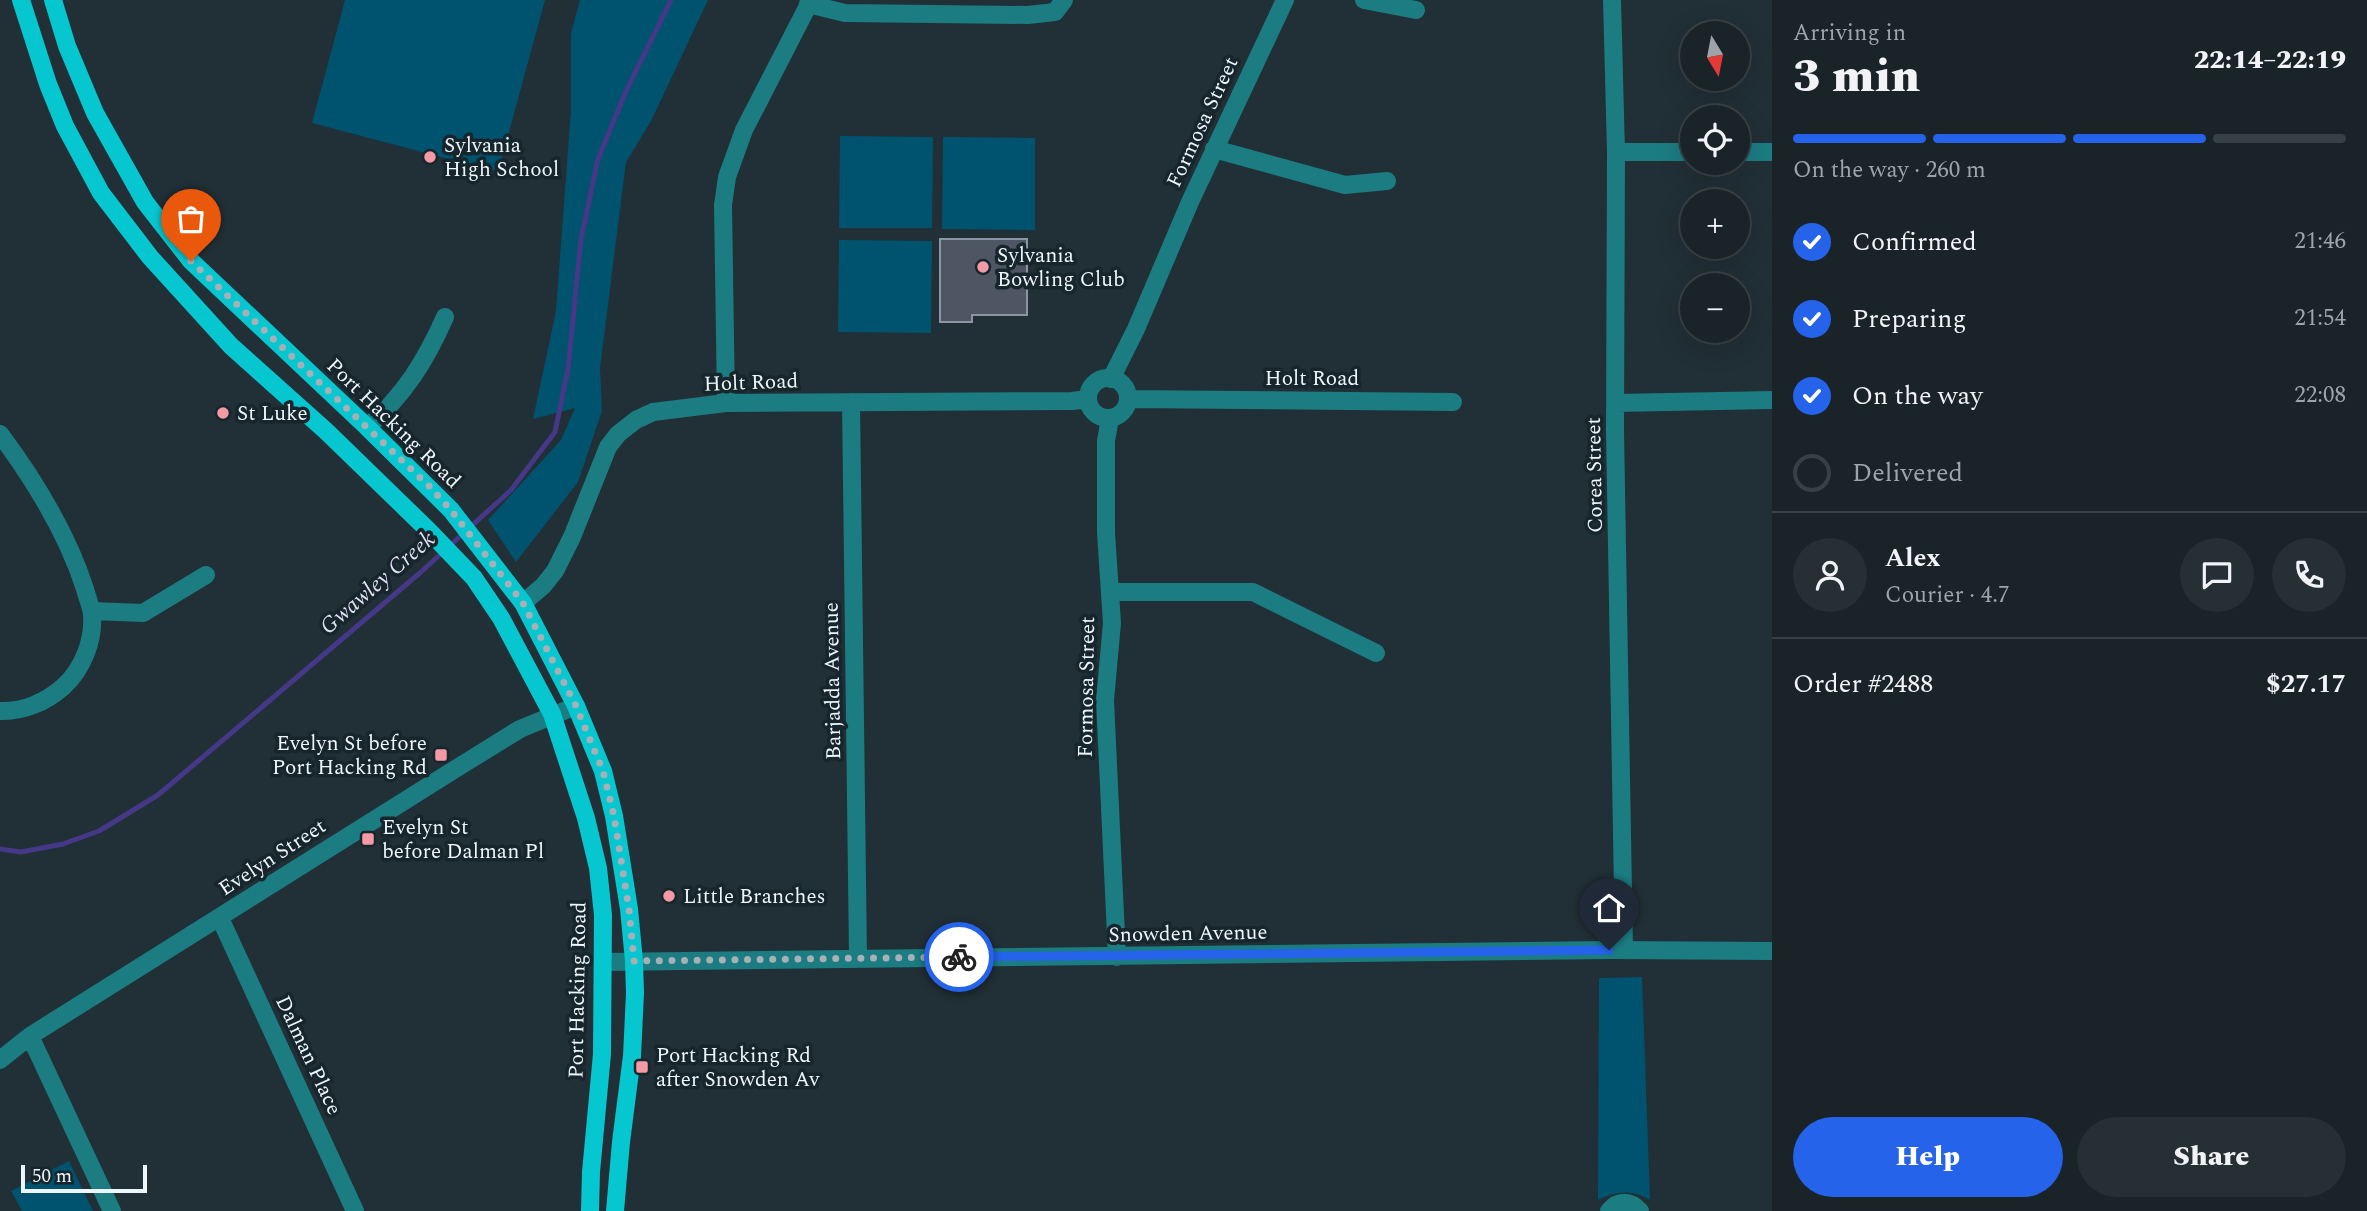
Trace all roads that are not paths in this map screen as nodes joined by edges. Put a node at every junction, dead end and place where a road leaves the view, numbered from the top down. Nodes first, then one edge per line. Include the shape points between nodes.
1 (21, 0) edge
2 (53, 0) edge
3 (1064, 0) edge
4 (1285, 0) edge
5 (1364, 0) edge
6 (1612, 0) edge
7 (810, 2) edge
8 (1416, 10) dead end
9 (1214, 149) junction
10 (1616, 152) junction
11 (1680, 152) edge
12 (1750, 152) edge
13 (1772, 152) edge
14 (1387, 181) dead end
15 (444, 317) dead end
16 (1111, 379) junction
17 (1088, 399) junction
18 (1128, 399) junction
19 (1772, 400) edge
20 (851, 402) junction
21 (1453, 402) dead end
22 (726, 403) junction
23 (1616, 403) junction
24 (1110, 418) junction
25 (367, 427) junction
26 (0, 434) edge
27 (206, 575) dead end
28 (1110, 592) junction
29 (523, 603) junction
30 (92, 611) junction
31 (1376, 653) dead end
32 (576, 706) junction
33 (0, 711) edge
34 (552, 715) junction
35 (220, 918) junction
36 (1624, 950) junction
37 (1772, 951) edge
38 (1117, 957) junction
39 (858, 958) junction
40 (634, 961) junction
41 (604, 962) junction
42 (30, 1036) junction
43 (0, 1060) edge
44 (112, 1211) edge
45 (355, 1211) edge
46 (590, 1211) edge
47 (615, 1211) edge
48 (1609, 1211) edge
49 (1640, 1211) edge

1 - 34 main road, Port Hacking Road via 65,126 109,204 231,346 326,431 474,578 488,595
2 - 25 main road, Port Hacking Road via 95,113 145,202 191,261
3 - 7 street via 1055,12 1028,15 845,13
4 - 9 street, Formosa Street
5 - 8 street
6 - 10 street, Corea Street
7 - 22 street via 744,130 727,177 723,205
9 - 14 street via 1345,185
9 - 16 street, Formosa Street
10 - 11 street
10 - 23 street, Corea Street
12 - 13 street
15 - 25 street via 429,353 390,408
16 - 17 street via 1095,383
16 - 18 street via 1126,388
17 - 20 street, Holt Road
17 - 24 street via 1095,413
18 - 21 street, Holt Road
18 - 24 street via 1125,410
19 - 23 street
20 - 22 street, Holt Road
20 - 39 street, Barjadda Avenue
22 - 29 street, Holt Road via 653,412 618,434 601,459 555,571
23 - 36 street, Corea Street
24 - 28 street, Formosa Street via 1106,442
25 - 29 main road, Port Hacking Road via 450,509
26 - 30 street via 32,477 77,564
27 - 30 street via 143,613
28 - 31 street via 1253,592
28 - 38 street, Formosa Street via 1105,699
29 - 32 main road, Port Hacking Road
30 - 33 street via 87,651 69,682 38,703
32 - 34 street, Evelyn Street
32 - 40 main road, Port Hacking Road via 603,771 614,816
34 - 35 street, Evelyn Street via 487,749
34 - 41 main road, Port Hacking Road via 598,868
35 - 42 street, Evelyn Street
35 - 45 street, Dalman Place
36 - 37 street, Snowden Avenue
36 - 38 street, Snowden Avenue
38 - 39 street, Snowden Avenue
39 - 40 street, Snowden Avenue
40 - 41 street, Snowden Avenue
40 - 47 main road, Port Hacking Road via 632,1056
41 - 46 main road, Port Hacking Road
42 - 43 street, Evelyn Street
42 - 44 street
48 - 49 street via 1623,1202

